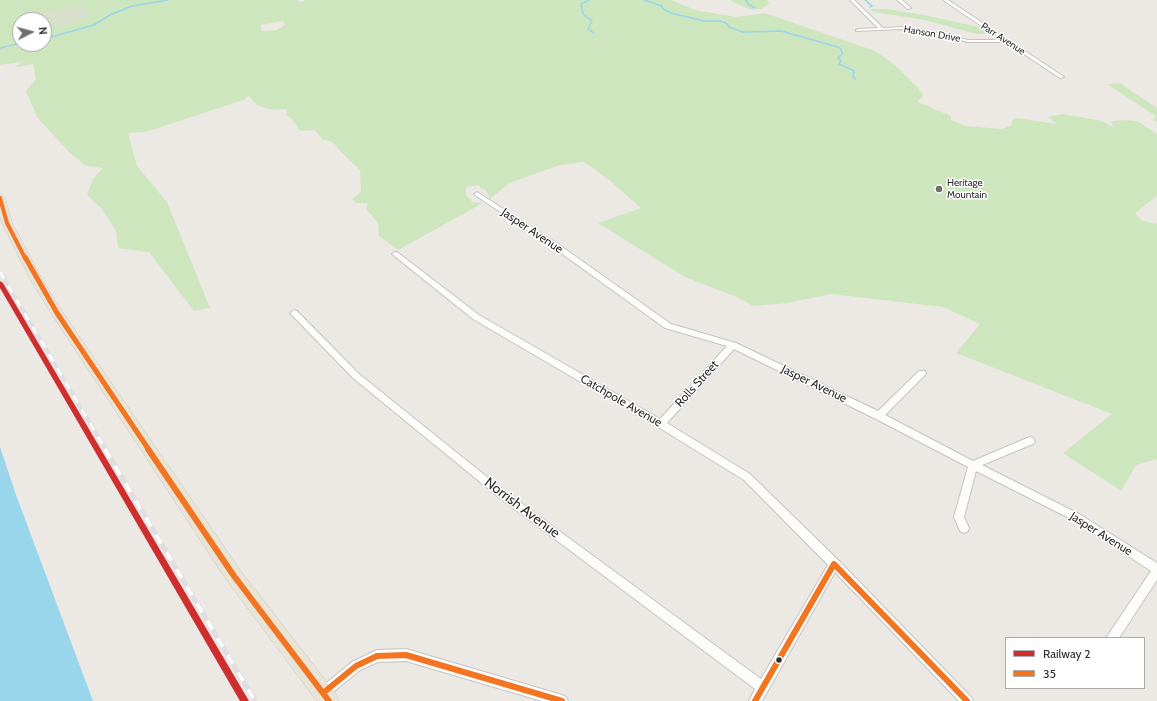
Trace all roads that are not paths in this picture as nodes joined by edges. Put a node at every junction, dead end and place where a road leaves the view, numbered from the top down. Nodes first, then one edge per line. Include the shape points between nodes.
1 (852, 0) edge
2 (899, 0) edge
3 (945, 0) edge
4 (908, 8) dead end
5 (882, 29) junction
6 (858, 30) dead end
7 (1006, 41) junction
8 (1062, 77) dead end
9 (477, 194) dead end
10 (0, 198) edge
11 (395, 254) dead end
12 (294, 313) dead end
13 (733, 345) junction
14 (922, 373) dead end
15 (879, 416) junction
16 (661, 424) junction
17 (1030, 441) dead end
18 (972, 466) junction
19 (964, 528) dead end
20 (834, 564) junction
21 (1157, 570) edge
22 (1113, 637) edge
23 (762, 687) junction
24 (326, 697) edge
25 (562, 701) edge
26 (755, 701) edge
27 (967, 701) edge

1 - 5 street
2 - 4 street
3 - 7 street, Parr Avenue
5 - 6 street, Hanson Drive
5 - 7 street, Hanson Drive via 917,30 976,42
7 - 8 street, Parr Avenue
9 - 13 street, Jasper Avenue via 556,246 668,326
10 - 24 main road via 7,223 57,313 234,576
11 - 16 street, Catchpole Avenue via 476,317
12 - 23 street, Norrish Avenue via 356,376 499,492
13 - 15 street, Jasper Avenue
13 - 16 street, Rolls Street
14 - 15 street
15 - 18 street, Jasper Avenue
16 - 20 street, Catchpole Avenue via 747,477
17 - 18 street
18 - 19 street via 960,517
18 - 21 street, Jasper Avenue via 1076,517
20 - 23 street
20 - 27 street, Catchpole Avenue
21 - 22 street
23 - 26 street
24 - 25 street via 356,666 377,656 406,655

